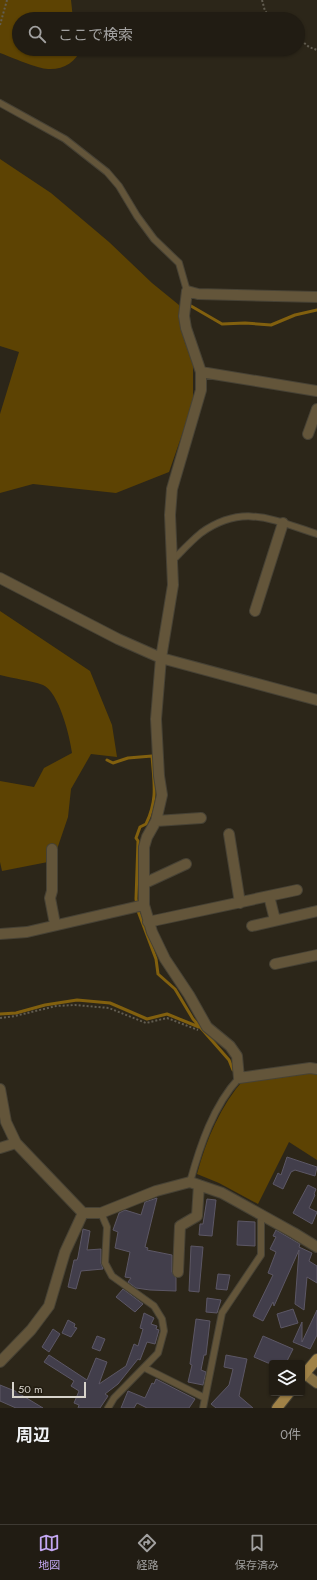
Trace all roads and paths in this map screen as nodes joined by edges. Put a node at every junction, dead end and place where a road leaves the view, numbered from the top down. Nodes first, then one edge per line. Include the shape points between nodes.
1 (7, 0) edge
2 (262, 0) edge
3 (266, 12) edge
4 (0, 25) edge
5 (305, 44) edge
6 (317, 50) edge
7 (0, 103) edge
8 (187, 291) junction
9 (317, 296) edge
10 (201, 372) junction
11 (317, 391) edge
12 (317, 410) edge
13 (308, 434) dead end
14 (283, 524) junction
15 (317, 534) edge
16 (172, 561) junction
17 (0, 578) edge
18 (255, 610) dead end
19 (161, 658) junction
20 (317, 700) edge
21 (201, 818) dead end
22 (156, 821) junction
23 (229, 834) dead end
24 (52, 849) dead end
25 (186, 864) dead end
26 (145, 883) junction
27 (297, 890) dead end
28 (269, 896) junction
29 (240, 902) junction
30 (144, 905) junction
31 (317, 911) edge
32 (275, 920) junction
33 (148, 922) junction
34 (55, 924) junction
35 (252, 926) dead end
36 (0, 934) edge
37 (317, 955) edge
38 (274, 964) dead end
39 (0, 1018) edge
40 (202, 1032) dead end
41 (317, 1069) edge
42 (239, 1078) junction
43 (0, 1089) edge
44 (16, 1143) junction
45 (0, 1148) edge
46 (195, 1183) junction
47 (83, 1213) junction
48 (101, 1213) junction
49 (261, 1214) junction
50 (317, 1247) edge
51 (178, 1272) dead end
52 (317, 1359) edge
53 (0, 1362) edge
54 (146, 1368) junction
55 (305, 1374) edge
56 (305, 1377) edge
57 (317, 1383) edge
58 (287, 1396) edge
59 (205, 1398) junction
60 (108, 1408) edge
61 (203, 1408) edge
62 (277, 1408) edge

1 - 4 path
2 - 3 path
5 - 6 path
7 - 8 lane via 65,139 107,172 154,239 179,263
8 - 9 street via 198,294
8 - 10 street via 184,316 186,328
10 - 11 street
10 - 16 street via 201,390 172,489
12 - 13 street
14 - 15 lane
14 - 16 lane via 246,515 233,517 200,534
14 - 18 street
16 - 19 street via 173,585
17 - 19 street via 118,639
19 - 20 street
19 - 22 street via 156,719 162,795
21 - 22 street
22 - 26 street via 144,847
23 - 29 street
24 - 34 street via 50,898
25 - 26 street
26 - 30 street
27 - 28 street
28 - 29 street
28 - 32 street
29 - 33 street
30 - 33 street
30 - 34 street
31 - 32 street
32 - 35 street
33 - 42 street via 165,959 207,1027 230,1046 237,1056
34 - 36 street via 27,932
37 - 38 street
39 - 40 path via 56,1006 110,1008 146,1023 167,1018
41 - 42 street
42 - 46 lane via 227,1091 199,1149
43 - 44 street via 6,1122
44 - 45 street
44 - 47 street
46 - 48 street via 156,1191
46 - 49 street via 222,1193
46 - 51 street via 197,1216 180,1226
47 - 48 street
47 - 53 street via 65,1252 49,1306 31,1330
48 - 54 lane via 107,1228 105,1263 112,1276 154,1306 162,1319 164,1331 158,1353
49 - 50 street
49 - 59 lane via 261,1255 222,1313
52 - 55 main road
54 - 59 lane
54 - 60 lane via 114,1398
56 - 57 street
58 - 62 main road
59 - 61 lane

